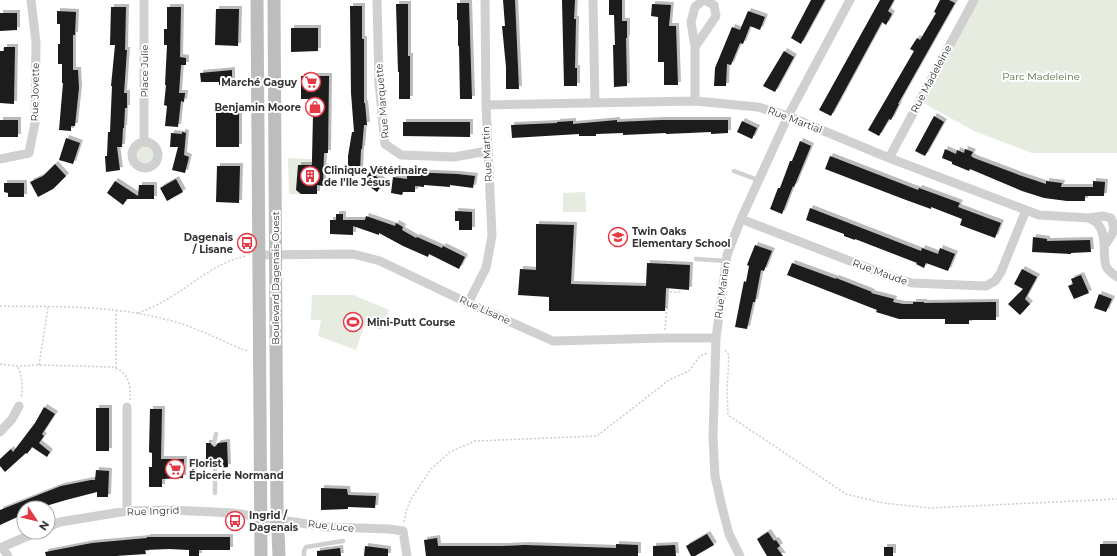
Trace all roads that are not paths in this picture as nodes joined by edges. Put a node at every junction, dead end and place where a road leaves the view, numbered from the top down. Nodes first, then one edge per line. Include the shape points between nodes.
1 (31, 0) edge
2 (144, 0) edge
3 (257, 0) edge
4 (274, 0) edge
5 (377, 0) edge
6 (485, 0) edge
7 (593, 0) edge
8 (704, 0) edge
9 (850, 0) edge
10 (974, 0) edge
11 (695, 47) junction
12 (695, 101) junction
13 (595, 103) junction
14 (486, 105) junction
15 (788, 116) junction
16 (144, 142) dead end
17 (487, 151) junction
18 (889, 158) junction
19 (0, 159) edge
20 (734, 171) dead end
21 (758, 180) junction
22 (1026, 210) junction
23 (1089, 218) junction
24 (741, 219) junction
25 (1105, 245) junction
26 (253, 255) junction
27 (275, 255) junction
28 (696, 259) dead end
29 (726, 261) junction
30 (1117, 277) edge
31 (468, 304) junction
32 (716, 338) junction
33 (19, 406) road end
34 (127, 407) road end
35 (0, 432) edge
36 (216, 434) dead end
37 (214, 443) dead end
38 (214, 468) dead end
39 (215, 493) dead end
40 (127, 512) junction
41 (260, 516) junction
42 (277, 519) junction
43 (56, 524) edge
44 (18, 540) edge
45 (343, 541) dead end
46 (1, 547) edge
47 (8, 556) edge
48 (261, 556) edge
49 (279, 556) edge
50 (304, 556) edge
51 (407, 556) edge
52 (740, 556) edge

1 - 19 street, Rue Jovette via 36,43 36,123 29,153
2 - 16 street, Place Julie
3 - 26 main road, Boulevard Dagenais Ouest
4 - 27 main road, Boulevard Dagenais Ouest
5 - 17 street, Rue Marquette via 379,83 385,144 401,155 454,157
6 - 14 street, Rue Martin
7 - 13 street
8 - 11 street via 695,7 691,22
8 - 11 street via 714,5 716,16
9 - 15 street, Rue Marian
10 - 18 street, Rue Madeleine
11 - 12 street
12 - 13 street, Rue Martial
12 - 15 street, Rue Martial via 758,107
13 - 14 street, Rue Martial
14 - 17 street, Rue Martin
15 - 18 street, Rue Martial
15 - 21 street, Rue Marian
17 - 31 street, Rue Martin via 492,236 486,268
18 - 22 street, Rue Martial
20 - 21 lane
21 - 24 street, Rue Marian
22 - 23 street, Rue Martial via 1039,215
22 - 24 street, Rue Maude via 1001,272 995,281 986,286 912,283
23 - 25 street via 1098,224
23 - 25 street, Rue Martial via 1111,218 1115,226
24 - 29 street, Rue Marian
25 - 30 street via 1106,266
26 - 27 street, Rue Lisane
26 - 41 main road, Boulevard Dagenais Ouest
27 - 31 street, Rue Lisane via 365,256
27 - 42 main road, Boulevard Dagenais Ouest
28 - 29 lane
29 - 32 street, Rue Marian
31 - 32 street, Rue Lisane via 553,341
32 - 52 street, Rue Marian via 713,437 716,476 729,534
33 - 35 street via 12,419
34 - 40 street
36 - 37 lane
38 - 39 lane
40 - 41 street, Rue Ingrid via 196,511
40 - 43 street, Rue Ingrid
41 - 42 street, Rue Luce
41 - 48 main road, Boulevard Dagenais Ouest
42 - 49 main road, Boulevard Dagenais Ouest
42 - 51 street, Rue Luce via 328,527 403,531
44 - 46 street
45 - 50 lane via 306,548
46 - 47 street

